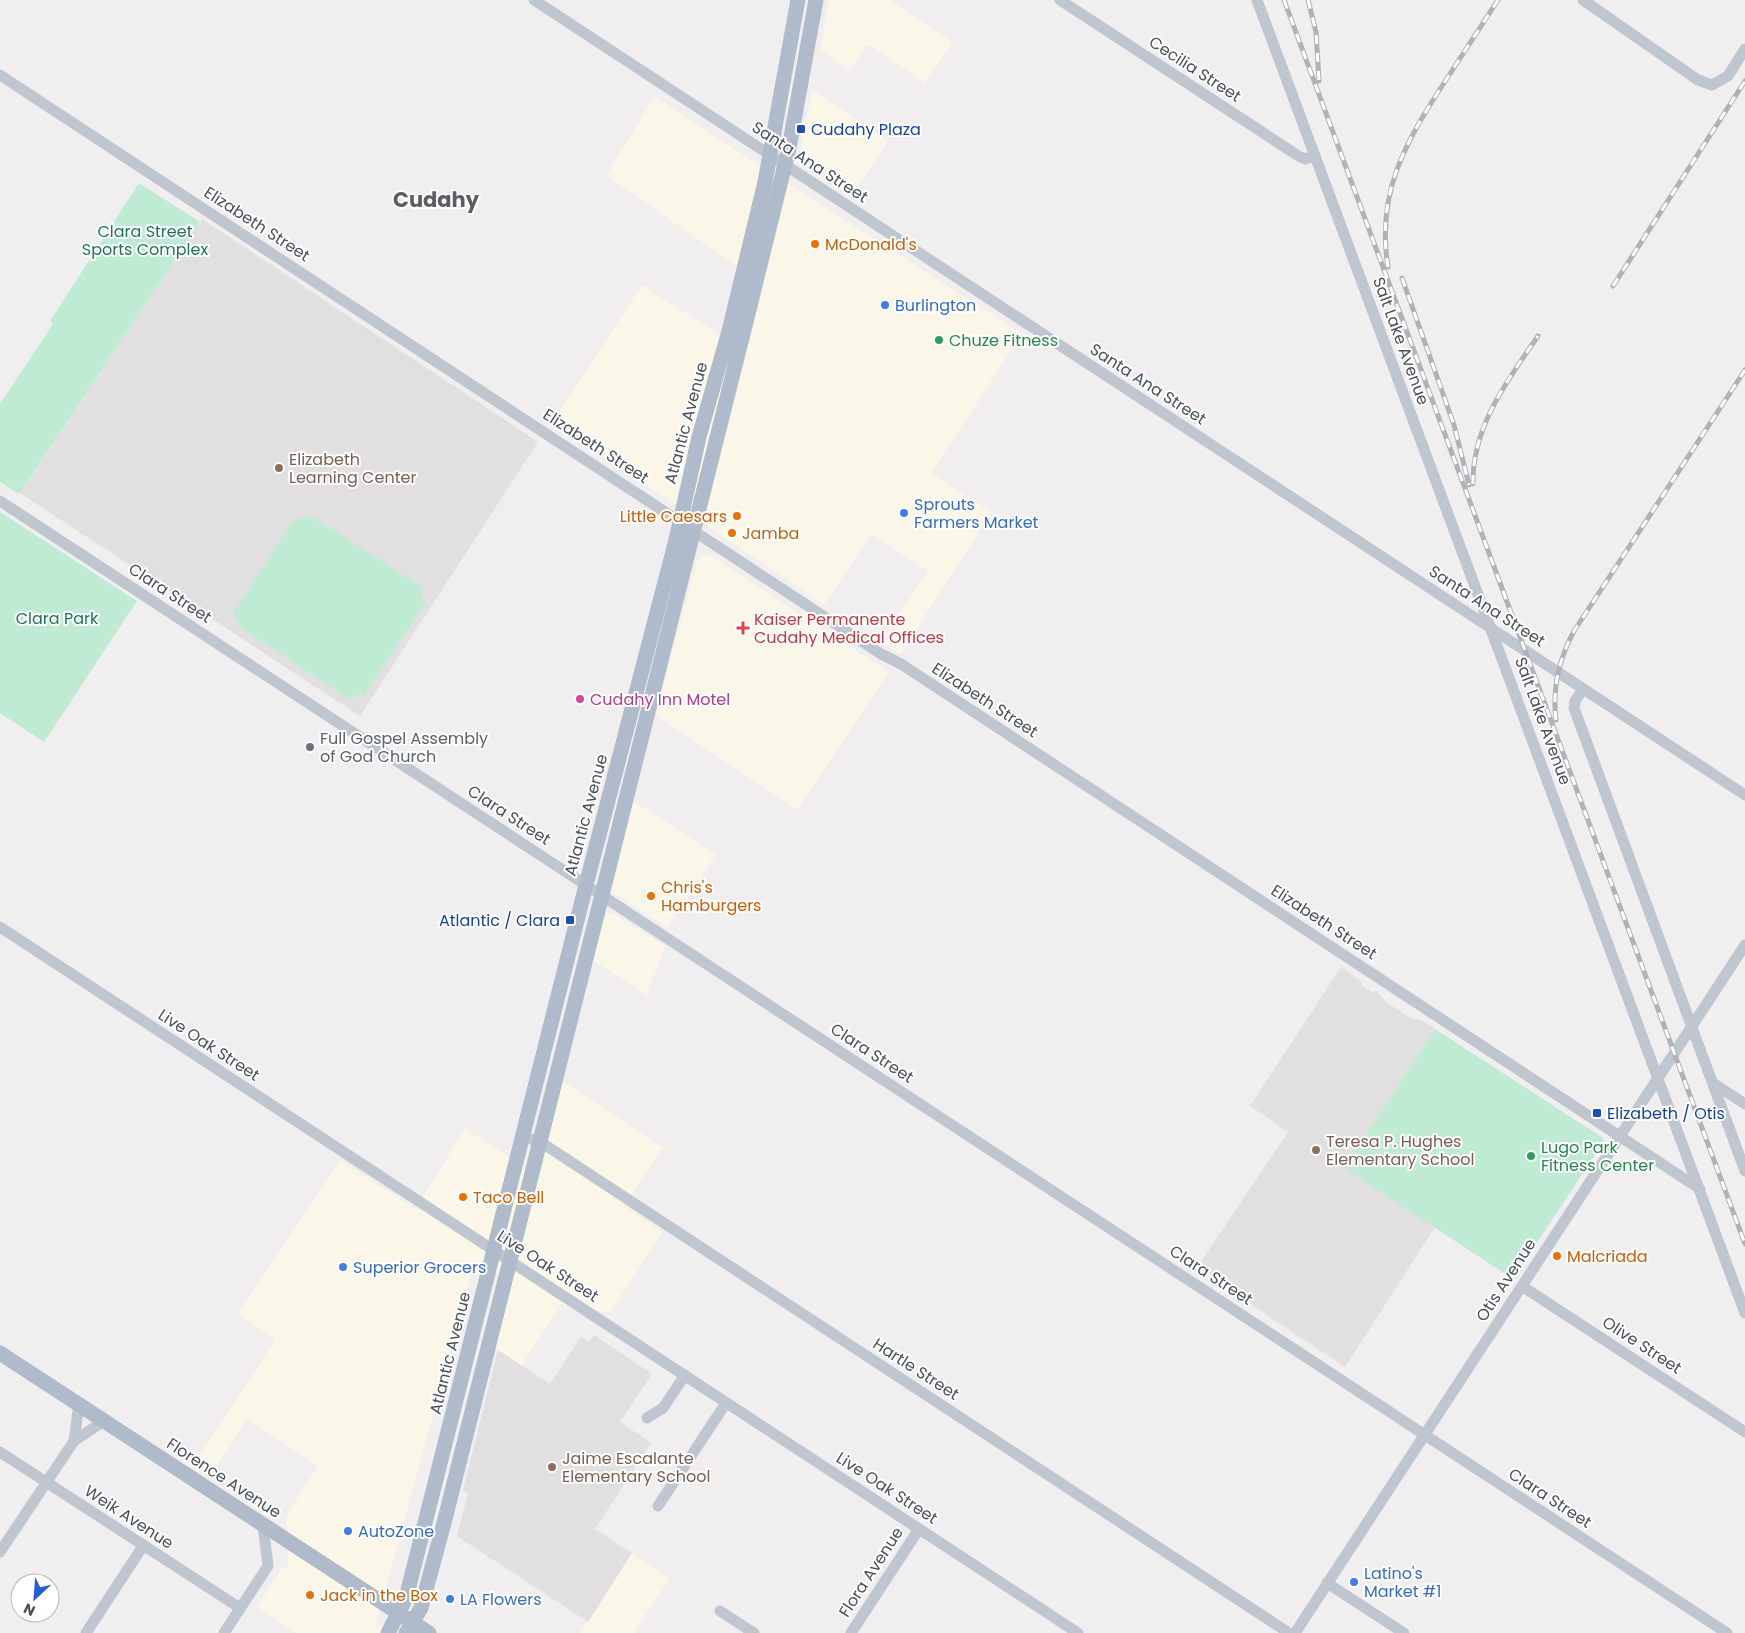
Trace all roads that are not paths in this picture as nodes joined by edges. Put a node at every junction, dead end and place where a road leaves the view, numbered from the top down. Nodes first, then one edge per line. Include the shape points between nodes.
1 (534, 0) edge
2 (798, 0) edge
3 (816, 0) edge
4 (1060, 0) edge
5 (1257, 0) edge
6 (1583, 0) edge
7 (1745, 49) edge
8 (0, 75) edge
9 (770, 155) junction
10 (1315, 156) junction
11 (785, 165) junction
12 (0, 501) edge
13 (680, 521) junction
14 (694, 531) junction
15 (1492, 630) junction
16 (1583, 688) junction
17 (1745, 795) edge
18 (586, 885) junction
19 (602, 895) junction
20 (0, 927) edge
21 (1744, 948) edge
22 (1692, 1026) junction
23 (1657, 1079) junction
24 (1712, 1083) junction
25 (1745, 1104) edge
26 (1620, 1136) junction
27 (523, 1137) junction
28 (539, 1141) junction
29 (1745, 1171) edge
30 (1700, 1190) junction
31 (494, 1251) junction
32 (509, 1260) junction
33 (1522, 1286) junction
34 (1745, 1312) edge
35 (0, 1353) edge
36 (685, 1375) junction
37 (726, 1403) junction
38 (79, 1404) junction
39 (647, 1418) dead end
40 (104, 1421) junction
41 (1745, 1432) edge
42 (1424, 1435) junction
43 (74, 1441) junction
44 (0, 1452) edge
45 (46, 1482) junction
46 (658, 1506) dead end
47 (264, 1525) junction
48 (919, 1529) junction
49 (144, 1546) junction
50 (0, 1552) edge
51 (1327, 1583) junction
52 (240, 1608) junction
53 (720, 1611) dead end
54 (399, 1613) junction
55 (409, 1628) edge
56 (86, 1633) edge
57 (224, 1633) edge
58 (388, 1633) edge
59 (429, 1633) edge
60 (754, 1633) edge
61 (851, 1633) edge
62 (1078, 1633) edge
63 (1289, 1633) edge
64 (1295, 1633) edge
65 (1404, 1633) edge
66 (1727, 1633) edge

1 - 9 street, Santa Ana Street
2 - 9 main road, Atlantic Avenue
3 - 11 main road, Atlantic Avenue
4 - 10 street, Cecilia Street via 1300,157
5 - 10 street, Salt Lake Avenue
6 - 7 street via 1698,80 1712,85 1728,76
8 - 13 street, Elizabeth Street
9 - 11 street, Santa Ana Street
9 - 13 main road, Atlantic Avenue
10 - 15 street, Salt Lake Avenue
11 - 14 main road, Atlantic Avenue
11 - 15 street, Santa Ana Street
12 - 18 street, Clara Street
13 - 14 street, Elizabeth Street
13 - 18 main road, Atlantic Avenue
14 - 19 main road, Atlantic Avenue
14 - 26 street, Elizabeth Street
15 - 16 street, Santa Ana Street
15 - 23 street, Salt Lake Avenue
16 - 17 street, Santa Ana Street
16 - 22 street, Salt Lake Avenue via 1574,708
18 - 19 street, Clara Street
18 - 27 main road, Atlantic Avenue
19 - 28 main road, Atlantic Avenue
19 - 42 street, Clara Street
20 - 31 street, Live Oak Street
21 - 22 street, Otis Avenue
22 - 23 street, Otis Avenue
22 - 24 street, Salt Lake Avenue
23 - 26 street, Otis Avenue
23 - 30 street, Salt Lake Avenue
24 - 25 street
24 - 29 street, Salt Lake Avenue
26 - 30 street, Elizabeth Street
26 - 33 street, Otis Avenue
27 - 28 street, Hartle Street
27 - 31 main road, Atlantic Avenue
28 - 32 main road, Atlantic Avenue
28 - 63 street, Hartle Street
30 - 34 street, Salt Lake Avenue
31 - 32 street, Live Oak Street
31 - 54 main road, Atlantic Avenue via 406,1598
32 - 36 street, Live Oak Street
32 - 55 main road, Atlantic Avenue via 421,1608
33 - 41 street, Olive Street
33 - 42 street, Otis Avenue
35 - 38 main road, Florence Avenue
36 - 37 street, Live Oak Street
36 - 39 street via 663,1408
37 - 46 street
37 - 48 street, Live Oak Street
38 - 40 main road, Florence Avenue
38 - 43 street
40 - 43 street
40 - 47 main road, Florence Avenue
42 - 51 street, Otis Avenue
42 - 66 street, Clara Street
43 - 45 street
44 - 45 street, Weik Avenue
45 - 49 street, Weik Avenue
45 - 50 street
47 - 52 street via 268,1566
47 - 54 main road, Florence Avenue
48 - 61 street, Flora Avenue
48 - 62 street, Live Oak Street
49 - 52 street, Weik Avenue
49 - 56 street
51 - 64 street, Otis Avenue
51 - 65 street
52 - 57 street
53 - 60 street
54 - 55 main road, Florence Avenue
54 - 58 main road, Atlantic Avenue
55 - 59 main road, Florence Avenue

